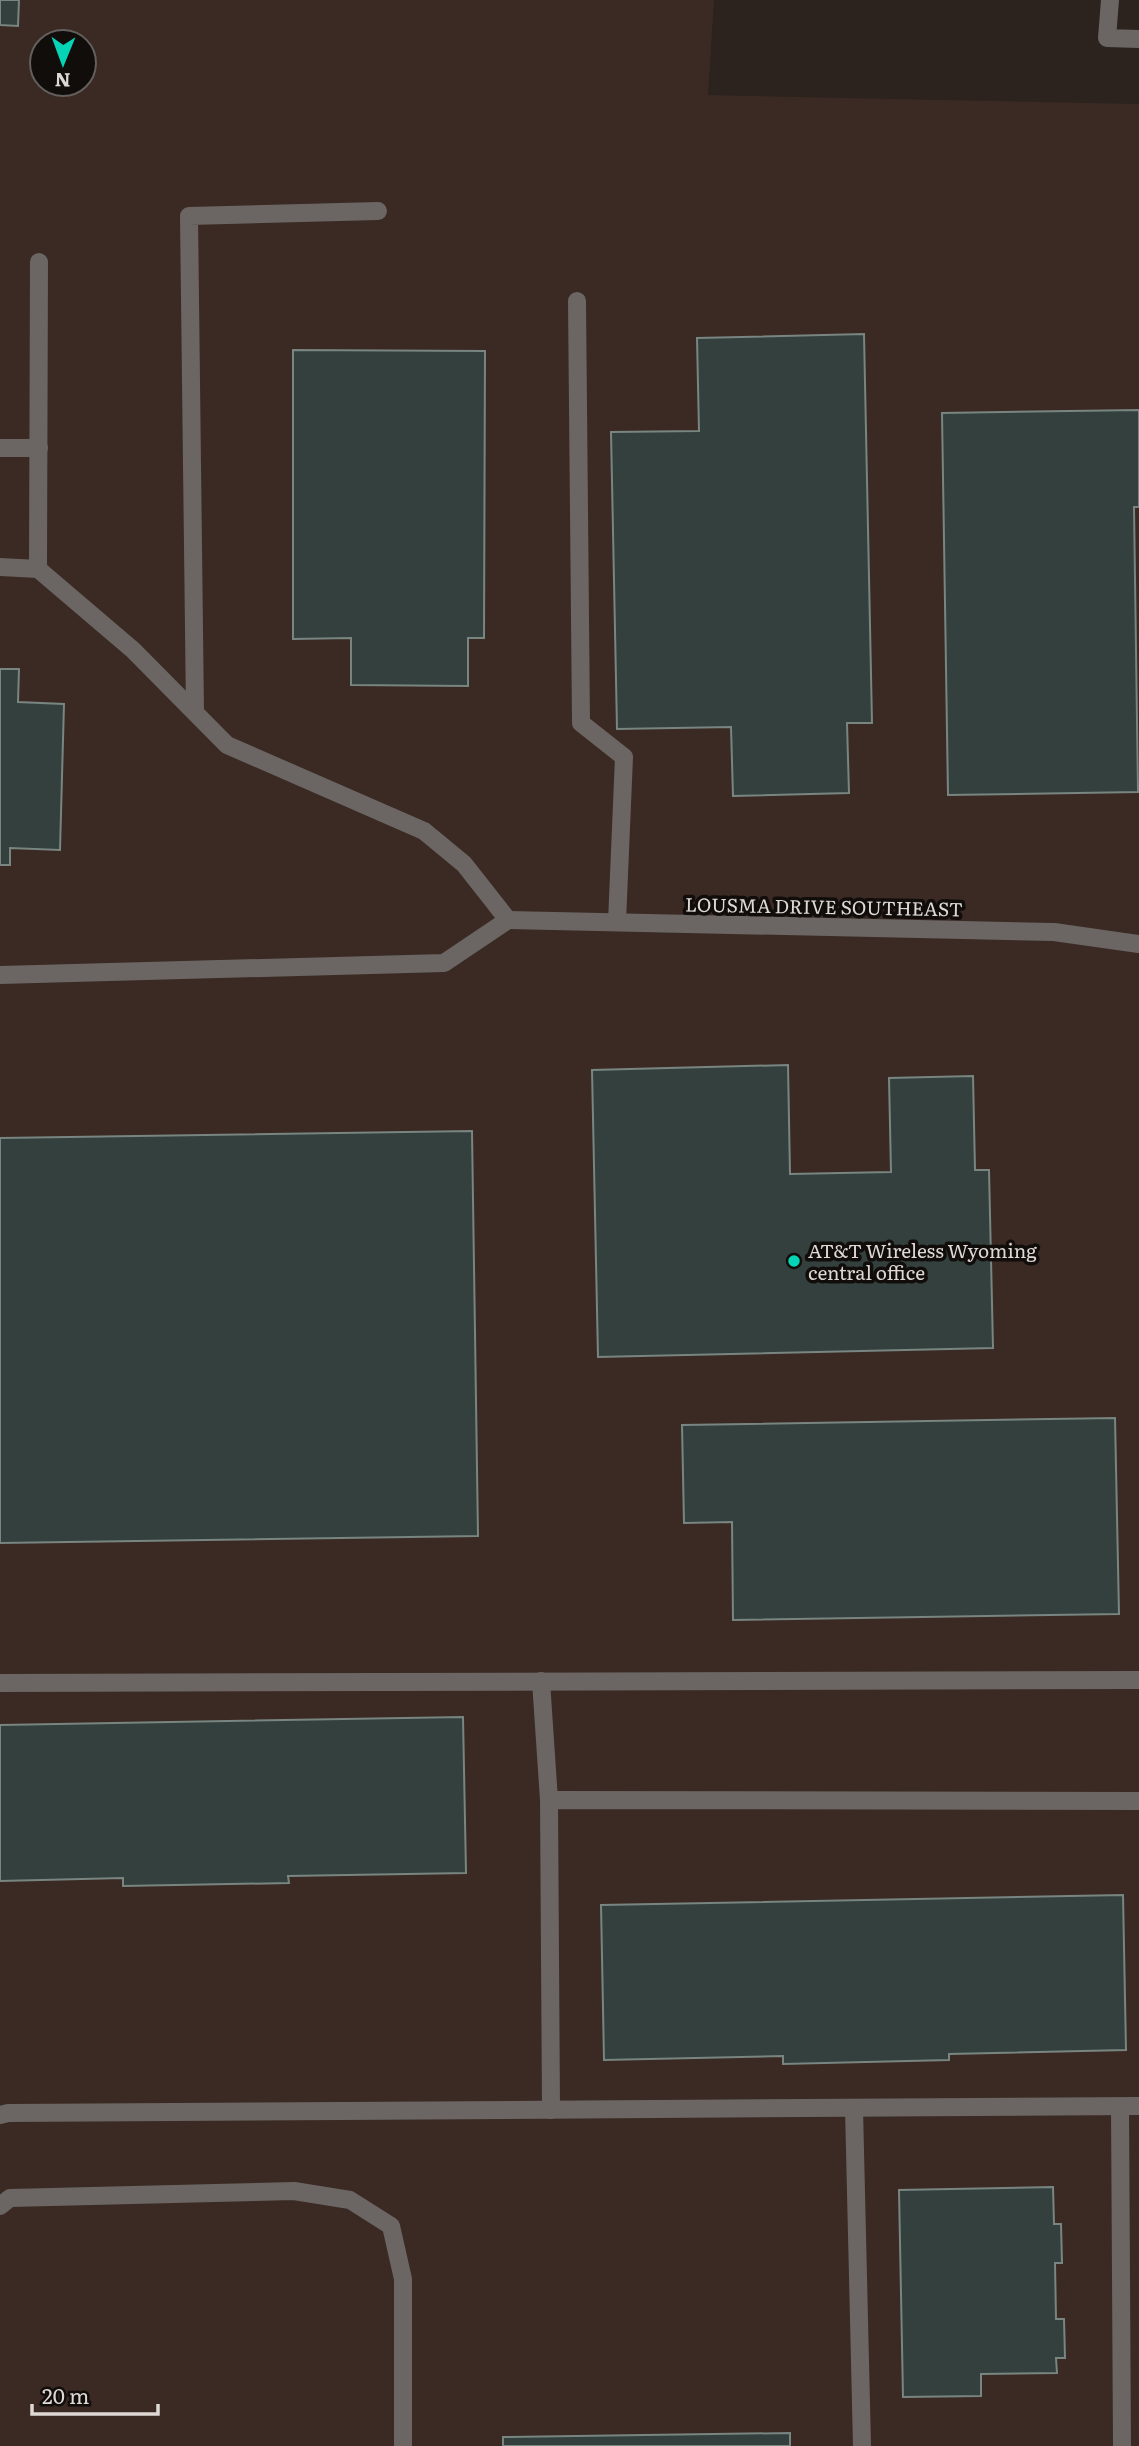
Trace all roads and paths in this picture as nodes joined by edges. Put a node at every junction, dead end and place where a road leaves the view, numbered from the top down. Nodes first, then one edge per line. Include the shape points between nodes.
1 (1110, 0) edge
2 (1139, 39) edge
3 (378, 211) dead end
4 (39, 262) dead end
5 (577, 301) dead end
6 (0, 448) edge
7 (39, 448) junction
8 (0, 568) edge
9 (38, 569) junction
10 (195, 712) junction
11 (508, 920) junction
12 (617, 922) junction
13 (1139, 944) edge
14 (0, 975) edge
15 (1139, 1680) edge
16 (541, 1681) junction
17 (0, 1683) edge
18 (549, 1800) junction
19 (1139, 1801) edge
20 (1139, 2106) edge
21 (1120, 2107) junction
22 (854, 2108) junction
23 (551, 2110) junction
24 (0, 2115) edge
25 (0, 2206) edge
26 (1130, 2356) edge
27 (403, 2446) edge
28 (862, 2446) edge
29 (1122, 2446) edge

1 - 2 street via 1107,38
3 - 10 street via 189,216
4 - 7 street
5 - 12 street via 582,723 624,757
6 - 7 street
7 - 9 street
8 - 9 street
9 - 10 street via 133,650
10 - 11 street via 227,745 424,831 464,864
11 - 12 street, LOUSMA DRIVE SOUTHEAST
11 - 14 street via 444,963
12 - 13 street, LOUSMA DRIVE SOUTHEAST via 1054,932
15 - 16 street
16 - 17 street
16 - 18 street
18 - 19 street
18 - 23 street
20 - 21 street
21 - 22 street
21 - 26 street
22 - 23 street
22 - 28 street
23 - 24 street
25 - 27 street via 10,2199 293,2191 350,2200 391,2226 403,2279
26 - 29 street

